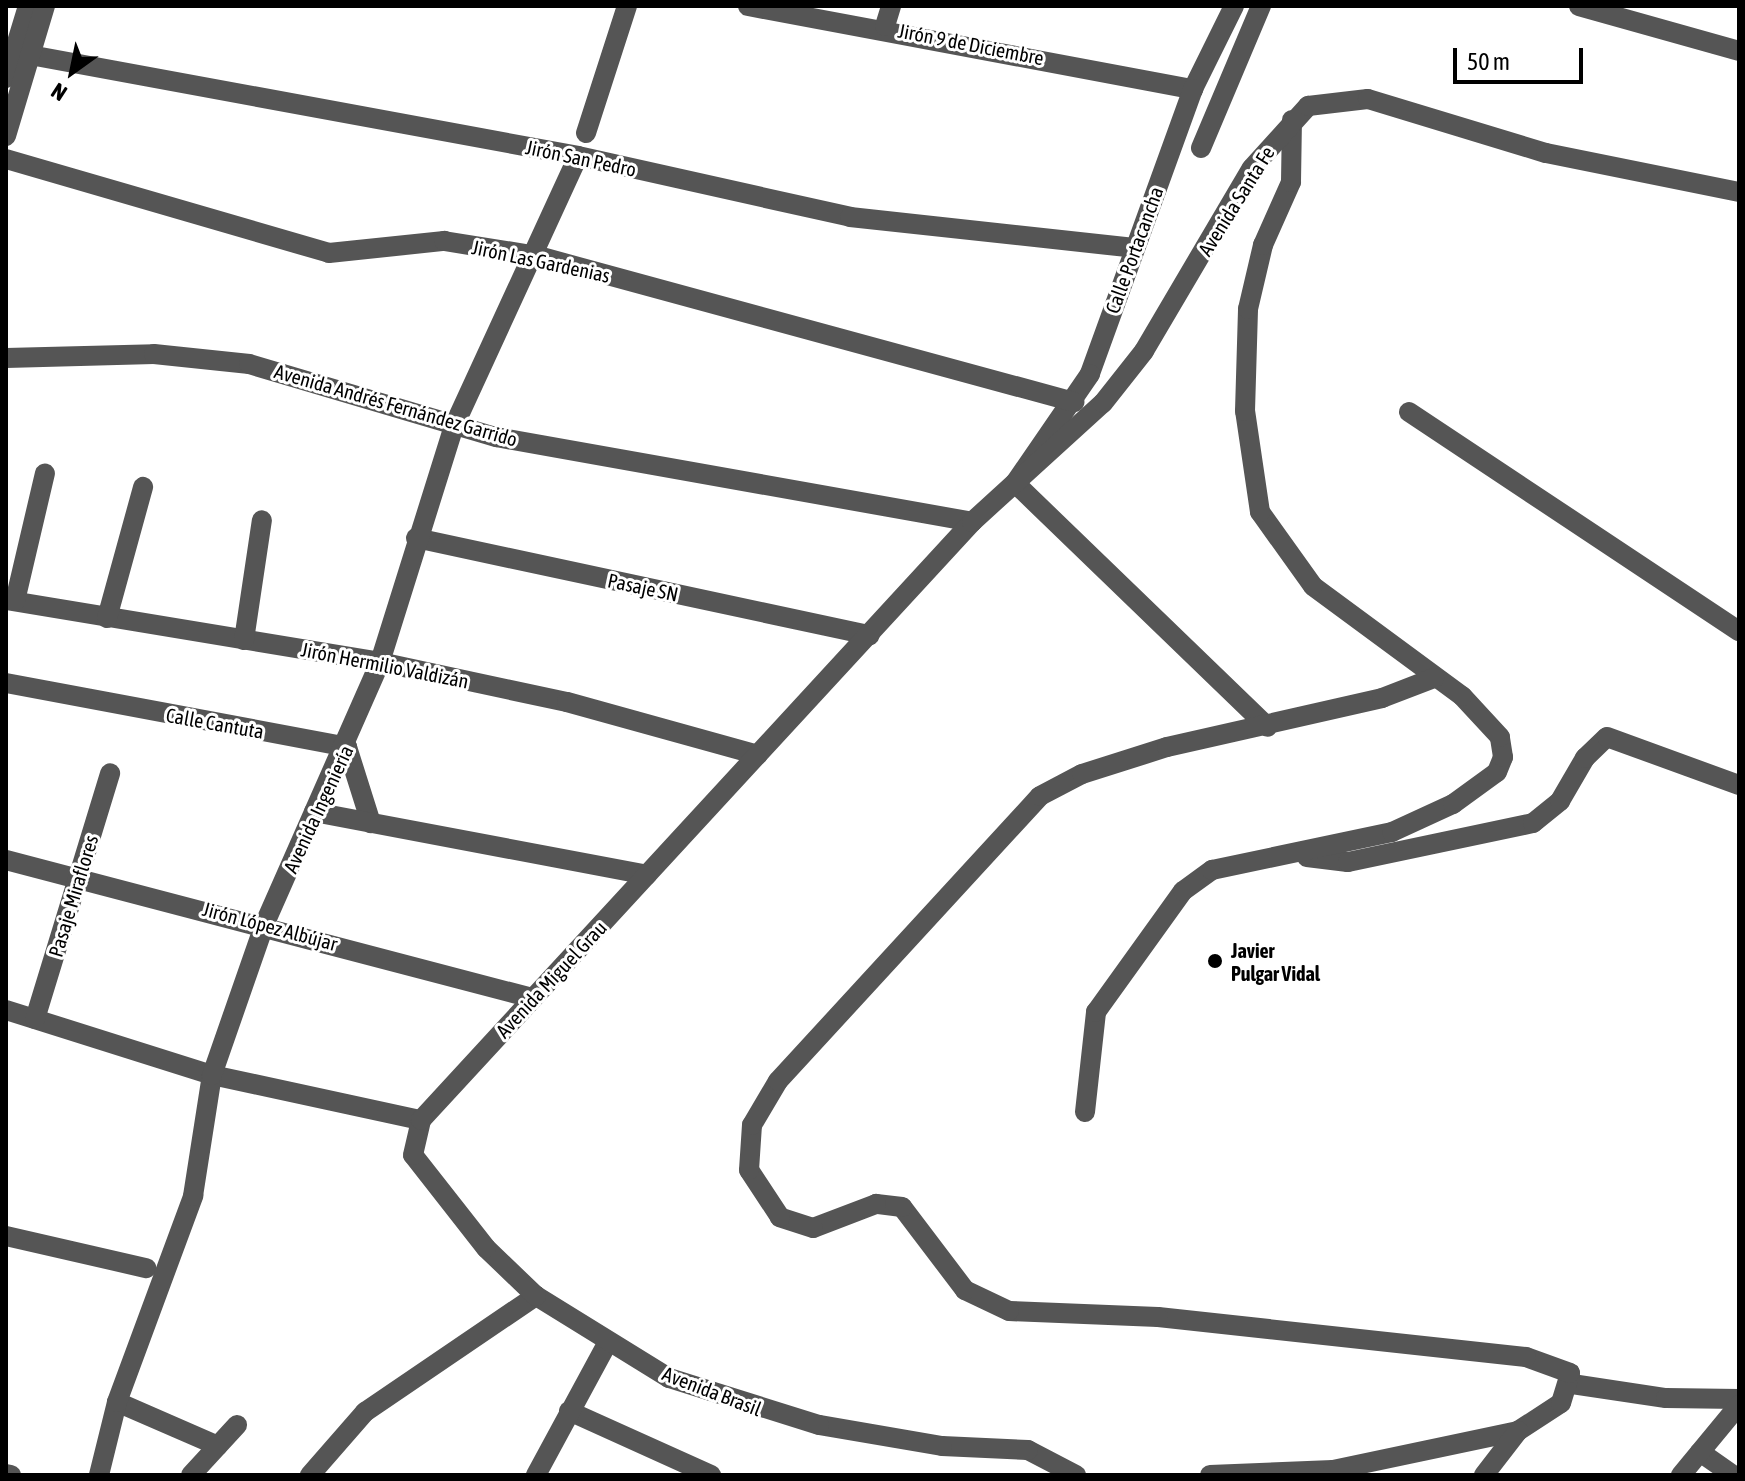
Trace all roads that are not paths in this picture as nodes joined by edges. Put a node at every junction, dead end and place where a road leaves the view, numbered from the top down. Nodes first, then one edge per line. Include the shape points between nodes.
1 (45, 6) edge
2 (627, 6) edge
3 (748, 6) edge
4 (891, 6) edge
5 (1234, 6) edge
6 (1261, 6) edge
7 (1579, 6) edge
8 (19, 15) edge
9 (885, 26) junction
10 (1739, 51) edge
11 (30, 55) junction
12 (6, 78) edge
13 (1193, 89) junction
14 (1292, 120) junction
15 (586, 133) dead end
16 (6, 136) edge
17 (1201, 148) dead end
18 (578, 156) junction
19 (6, 159) edge
20 (1739, 192) edge
21 (1134, 248) junction
22 (538, 256) junction
23 (6, 358) edge
24 (1074, 402) junction
25 (1409, 412) dead end
26 (454, 426) junction
27 (45, 473) dead end
28 (1015, 483) junction
29 (143, 487) dead end
30 (262, 520) dead end
31 (972, 522) junction
32 (416, 538) junction
33 (11, 601) edge
34 (107, 618) junction
35 (1739, 631) edge
36 (870, 635) junction
37 (244, 640) junction
38 (380, 662) junction
39 (1434, 678) junction
40 (6, 683) edge
41 (1268, 727) junction
42 (347, 747) junction
43 (758, 755) junction
44 (110, 773) dead end
45 (1739, 785) edge
46 (314, 812) junction
47 (371, 823) junction
48 (1304, 855) junction
49 (6, 860) edge
50 (647, 875) junction
51 (79, 879) junction
52 (265, 923) junction
53 (532, 998) junction
54 (6, 1010) edge
55 (35, 1019) junction
56 (212, 1075) junction
57 (1085, 1112) dead end
58 (421, 1120) junction
59 (6, 1236) edge
60 (146, 1268) dead end
61 (536, 1296) junction
62 (608, 1342) junction
63 (1572, 1384) junction
64 (117, 1402) junction
65 (1739, 1402) edge
66 (569, 1411) junction
67 (237, 1425) dead end
68 (1518, 1431) junction
69 (218, 1446) junction
70 (1700, 1452) junction
71 (99, 1475) edge
72 (191, 1475) edge
73 (310, 1475) edge
74 (536, 1475) edge
75 (711, 1475) edge
76 (1076, 1475) edge
77 (1210, 1475) edge
78 (1484, 1475) edge
79 (1681, 1475) edge
80 (1733, 1475) edge

1 - 11 street
2 - 15 street
3 - 9 street, Jirón 9 de Diciembre
4 - 9 street
5 - 13 street, Calle Portacancha
6 - 17 street
7 - 10 street
8 - 12 street
9 - 13 street, Jirón 9 de Diciembre
11 - 16 street
11 - 18 street, Jirón San Pedro
13 - 21 street, Calle Portacancha
14 - 20 street, Avenida Santa Fe via 1326,100 1368,99 1546,153
14 - 28 street, Avenida Santa Fe via 1252,168 1144,351 1103,403
14 - 39 street via 1291,182 1263,245 1248,309 1245,411 1260,512 1313,586
18 - 21 street, Jirón San Pedro via 850,217
18 - 22 street, Avenida Ingeniería
19 - 22 street, Jirón Las Gardenias via 329,253 444,241
21 - 24 street, Calle Portacancha
22 - 24 street, Jirón Las Gardenias
22 - 26 street, Avenida Ingeniería
23 - 26 street, Avenida Andrés Fernández Garrido via 154,354 249,364
24 - 28 street, Calle Portacancha
25 - 35 street
26 - 31 street, Avenida Andrés Fernández Garrido
26 - 32 street, Avenida Ingeniería
27 - 33 street
28 - 31 street, Avenida Santa Fe
28 - 41 street
29 - 34 street
30 - 37 street
31 - 36 street, Avenida Miguel Grau
32 - 36 street, Pasaje SN
32 - 38 street, Avenida Ingeniería
33 - 34 street, Jirón Hermilio Valdizán
34 - 37 street, Jirón Hermilio Valdizán
36 - 43 street, Avenida Miguel Grau
37 - 38 street, Jirón Hermilio Valdizán
38 - 42 street, Avenida Ingeniería
38 - 43 street, Jirón Hermilio Valdizán via 567,702
39 - 41 street
39 - 48 street via 1500,737 1497,772 1392,832
40 - 42 street, Calle Cantuta
41 - 63 street via 1167,747 1082,774 1040,796 778,1081 752,1125 749,1170 795,1226 813,1228 876,1204 910,1211 955,1281 1009,1311 1158,1317 1548,1359 1570,1373
42 - 46 street, Avenida Ingeniería
42 - 47 street
43 - 50 street, Avenida Miguel Grau
44 - 51 street, Pasaje Miraflores
45 - 48 street via 1607,737 1585,758 1560,801 1533,823 1348,862 1326,865
46 - 47 street
46 - 52 street, Avenida Ingeniería
47 - 50 street
48 - 57 street via 1212,870 1183,891 1096,1012
49 - 51 street, Jirón López Albújar
50 - 53 street, Avenida Miguel Grau
51 - 52 street, Jirón López Albújar
51 - 55 street, Pasaje Miraflores
52 - 53 street, Jirón López Albújar
52 - 56 street, Avenida Ingeniería
53 - 58 street, Avenida Miguel Grau
54 - 55 street
55 - 56 street
56 - 58 street
56 - 64 street, Avenida Ingeniería via 193,1196
58 - 61 street, Avenida Brasil via 413,1155 430,1181
59 - 60 street
61 - 62 street, Avenida Brasil
61 - 73 street via 365,1412
62 - 66 street
62 - 76 street, Avenida Brasil via 669,1378 743,1407 942,1446 1028,1450
63 - 65 street
63 - 68 street via 1553,1410
64 - 69 street
64 - 71 street, Avenida Ingeniería
65 - 70 street
66 - 74 street
66 - 75 street
67 - 69 street
68 - 77 street via 1333,1470
68 - 78 street
69 - 72 street
70 - 79 street
70 - 80 street

